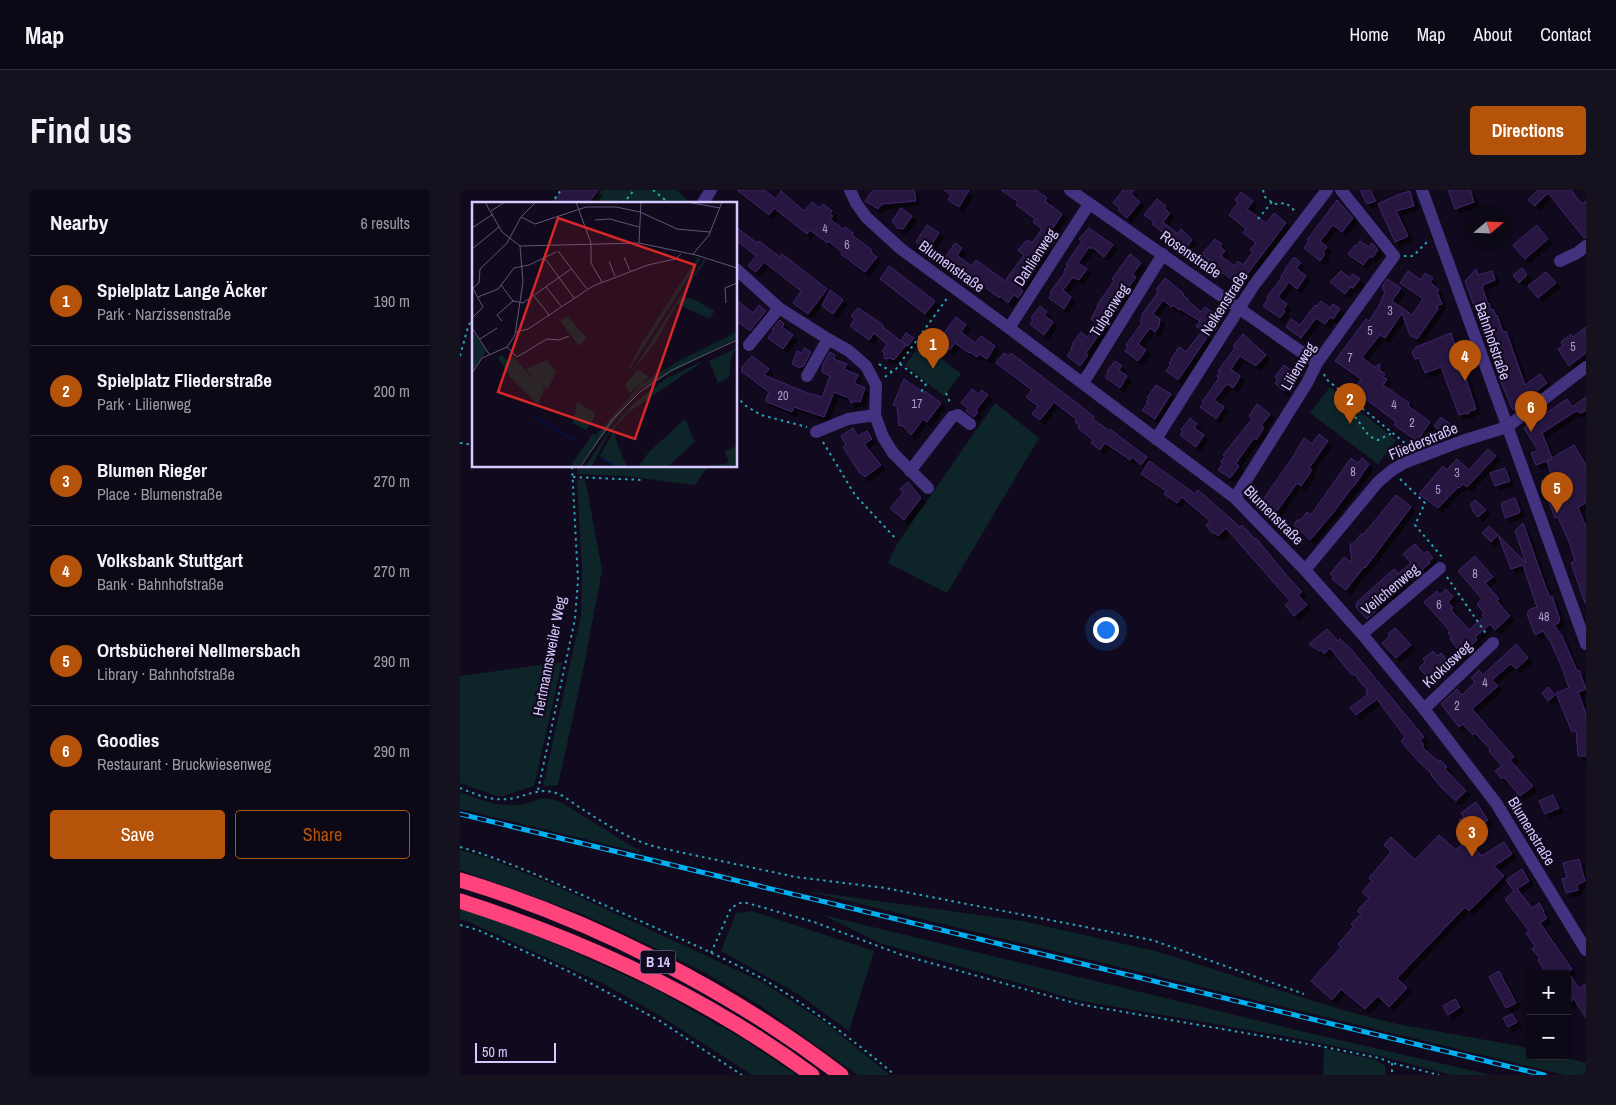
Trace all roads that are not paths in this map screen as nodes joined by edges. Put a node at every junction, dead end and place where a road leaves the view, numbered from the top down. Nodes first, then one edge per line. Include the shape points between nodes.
1 (711, 190) edge
2 (850, 190) edge
3 (1070, 190) edge
4 (1327, 190) edge
5 (1341, 190) edge
6 (1422, 190) edge
7 (703, 202) edge
8 (1089, 204) junction
9 (1586, 246) edge
10 (1163, 254) junction
11 (1560, 261) dead end
12 (738, 271) edge
13 (1240, 307) junction
14 (779, 308) junction
15 (1009, 328) junction
16 (828, 340) junction
17 (749, 345) dead end
18 (1317, 363) junction
19 (1586, 368) edge
20 (808, 376) dead end
21 (1082, 383) junction
22 (875, 415) junction
23 (970, 424) dead end
24 (1507, 427) junction
25 (816, 432) road end
26 (1156, 439) junction
27 (910, 471) junction
28 (928, 488) dead end
29 (1234, 498) junction
30 (1440, 568) road end
31 (1305, 570) junction
32 (1362, 634) junction
33 (1493, 643) road end
34 (1586, 644) edge
35 (1424, 709) junction
36 (460, 880) edge
37 (460, 901) edge
38 (1586, 950) edge
39 (812, 1075) edge
40 (841, 1075) edge

1 - 7 street
2 - 15 street, Blumenstraße via 861,210 884,235
3 - 8 street, Rosenstraße
4 - 13 street, Nelkenstraße
5 - 18 street, Lilienweg via 1394,256
6 - 24 street, Bahnhofstraße
8 - 10 street, Rosenstraße
8 - 15 street, Dahlienweg
9 - 11 street
10 - 13 street, Rosenstraße
10 - 21 street, Tulpenweg
12 - 14 street
13 - 18 street, Rosenstraße
13 - 26 street, Nelkenstraße
14 - 16 street
14 - 17 street
15 - 21 street, Blumenstraße
16 - 20 street
16 - 22 street via 858,358 872,375 876,385
18 - 29 street, Lilienweg
19 - 24 street, Fliederstraße
21 - 26 street, Blumenstraße
22 - 25 street via 848,419
22 - 27 street via 883,437
23 - 27 street via 955,414
24 - 31 street, Fliederstraße via 1421,456 1391,471 1378,482
24 - 34 street, Bahnhofstraße
26 - 29 street, Blumenstraße
27 - 28 street
29 - 31 street, Blumenstraße
30 - 32 street, Veilchenweg
31 - 32 street, Blumenstraße
32 - 35 street, Blumenstraße
33 - 35 street, Krokusweg
35 - 38 street, Blumenstraße via 1496,803
36 - 40 highway, B 14 via 535,906 626,946 751,1012
37 - 39 highway, B 14 via 564,939 648,976 701,1004

